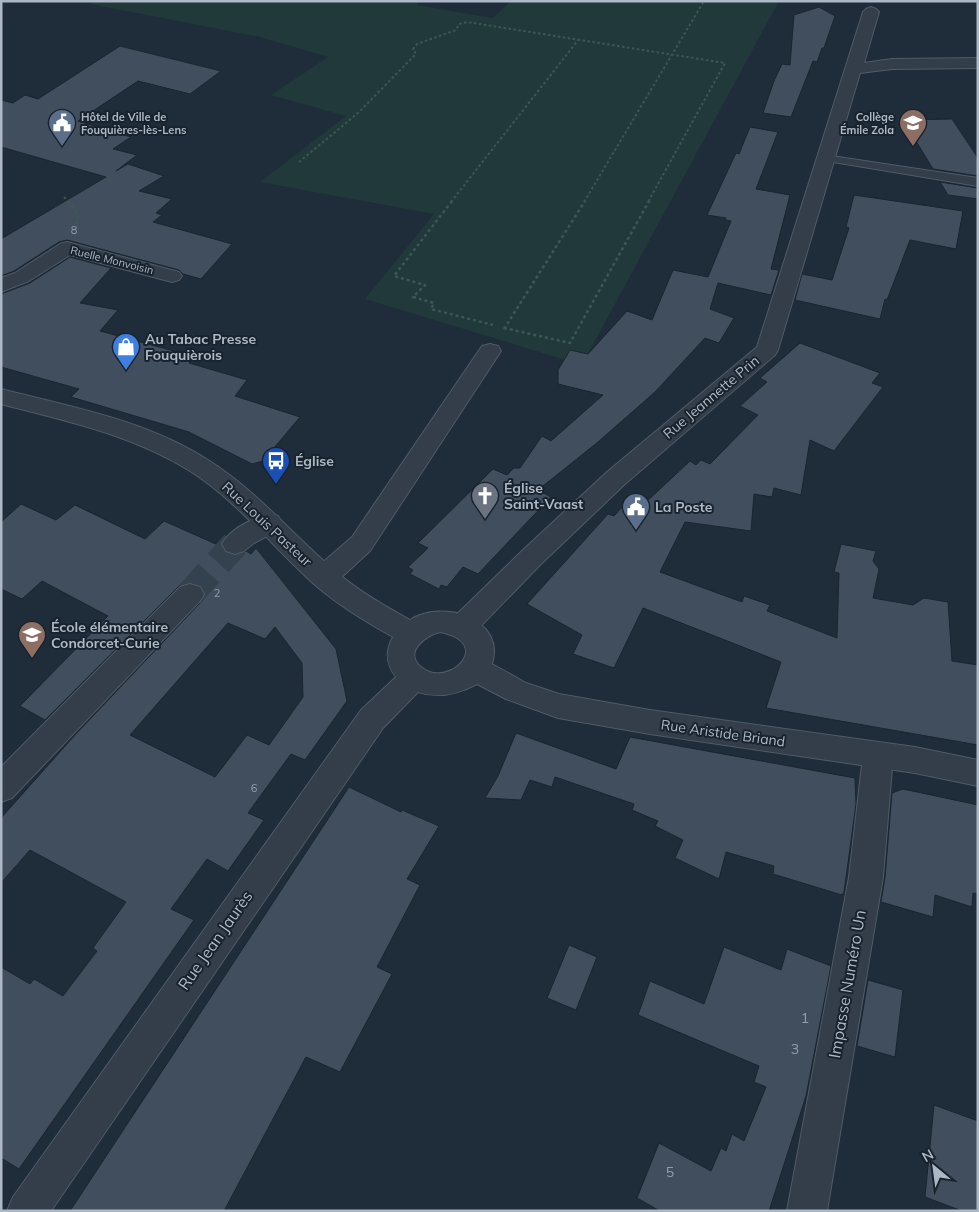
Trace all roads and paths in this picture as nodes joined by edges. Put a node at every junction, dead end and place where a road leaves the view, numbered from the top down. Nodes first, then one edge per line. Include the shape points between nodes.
1 (704, 1) edge
2 (871, 12) dead end
3 (579, 40) junction
4 (673, 54) junction
5 (978, 62) edge
6 (853, 69) junction
7 (825, 158) junction
8 (299, 162) dead end
9 (978, 182) edge
10 (64, 197) dead end
11 (67, 248) junction
12 (172, 276) dead end
13 (1, 286) edge
14 (504, 328) junction
15 (490, 351) joint
16 (2, 398) edge
17 (269, 523) junction
18 (235, 544) tunnel mouth
19 (324, 577) junction
20 (190, 594) tunnel mouth
21 (463, 626) junction
22 (409, 633) junction
23 (475, 669) junction
24 (414, 677) junction
25 (878, 756) junction
26 (978, 773) edge
27 (1, 788) edge
28 (27, 1211) edge
29 (807, 1211) edge

1 - 4 path
2 - 6 street, Rue Jeannette Prin
3 - 4 path
3 - 8 path via 467,22 459,24 456,30 417,44 413,49 416,54 358,113
3 - 14 path via 394,276 424,285 413,297 434,304 431,309
4 - 14 path
4 - 14 path via 726,63 570,342
5 - 6 street via 892,64
6 - 7 street, Rue Jeannette Prin
7 - 9 lane
7 - 21 street, Rue Jeannette Prin via 767,350 616,478
10 - 11 path via 77,211 78,222 70,233 72,239
11 - 12 street, Ruelle Monvoisin
11 - 13 street, Ruelle Monvoisin via 22,277
14 - 15 path
15 - 19 street via 361,544
16 - 17 street, Rue Louis Pasteur via 137,434 169,448 223,483
17 - 18 street
17 - 19 street, Rue Louis Pasteur
19 - 22 street, Rue Louis Pasteur via 359,604
20 - 27 street
21 - 22 street via 452,622 428,622
21 - 23 street via 477,637 480,645 481,653
22 - 24 street via 400,651 401,660
23 - 24 street via 466,677 439,684
23 - 25 street, Rue Aristide Briand via 516,691 558,706
24 - 28 street, Rue Jean Jaurès via 372,719 256,880
25 - 26 street, Rue Aristide Briand
25 - 29 street, Impasse Numéro Un via 866,878

